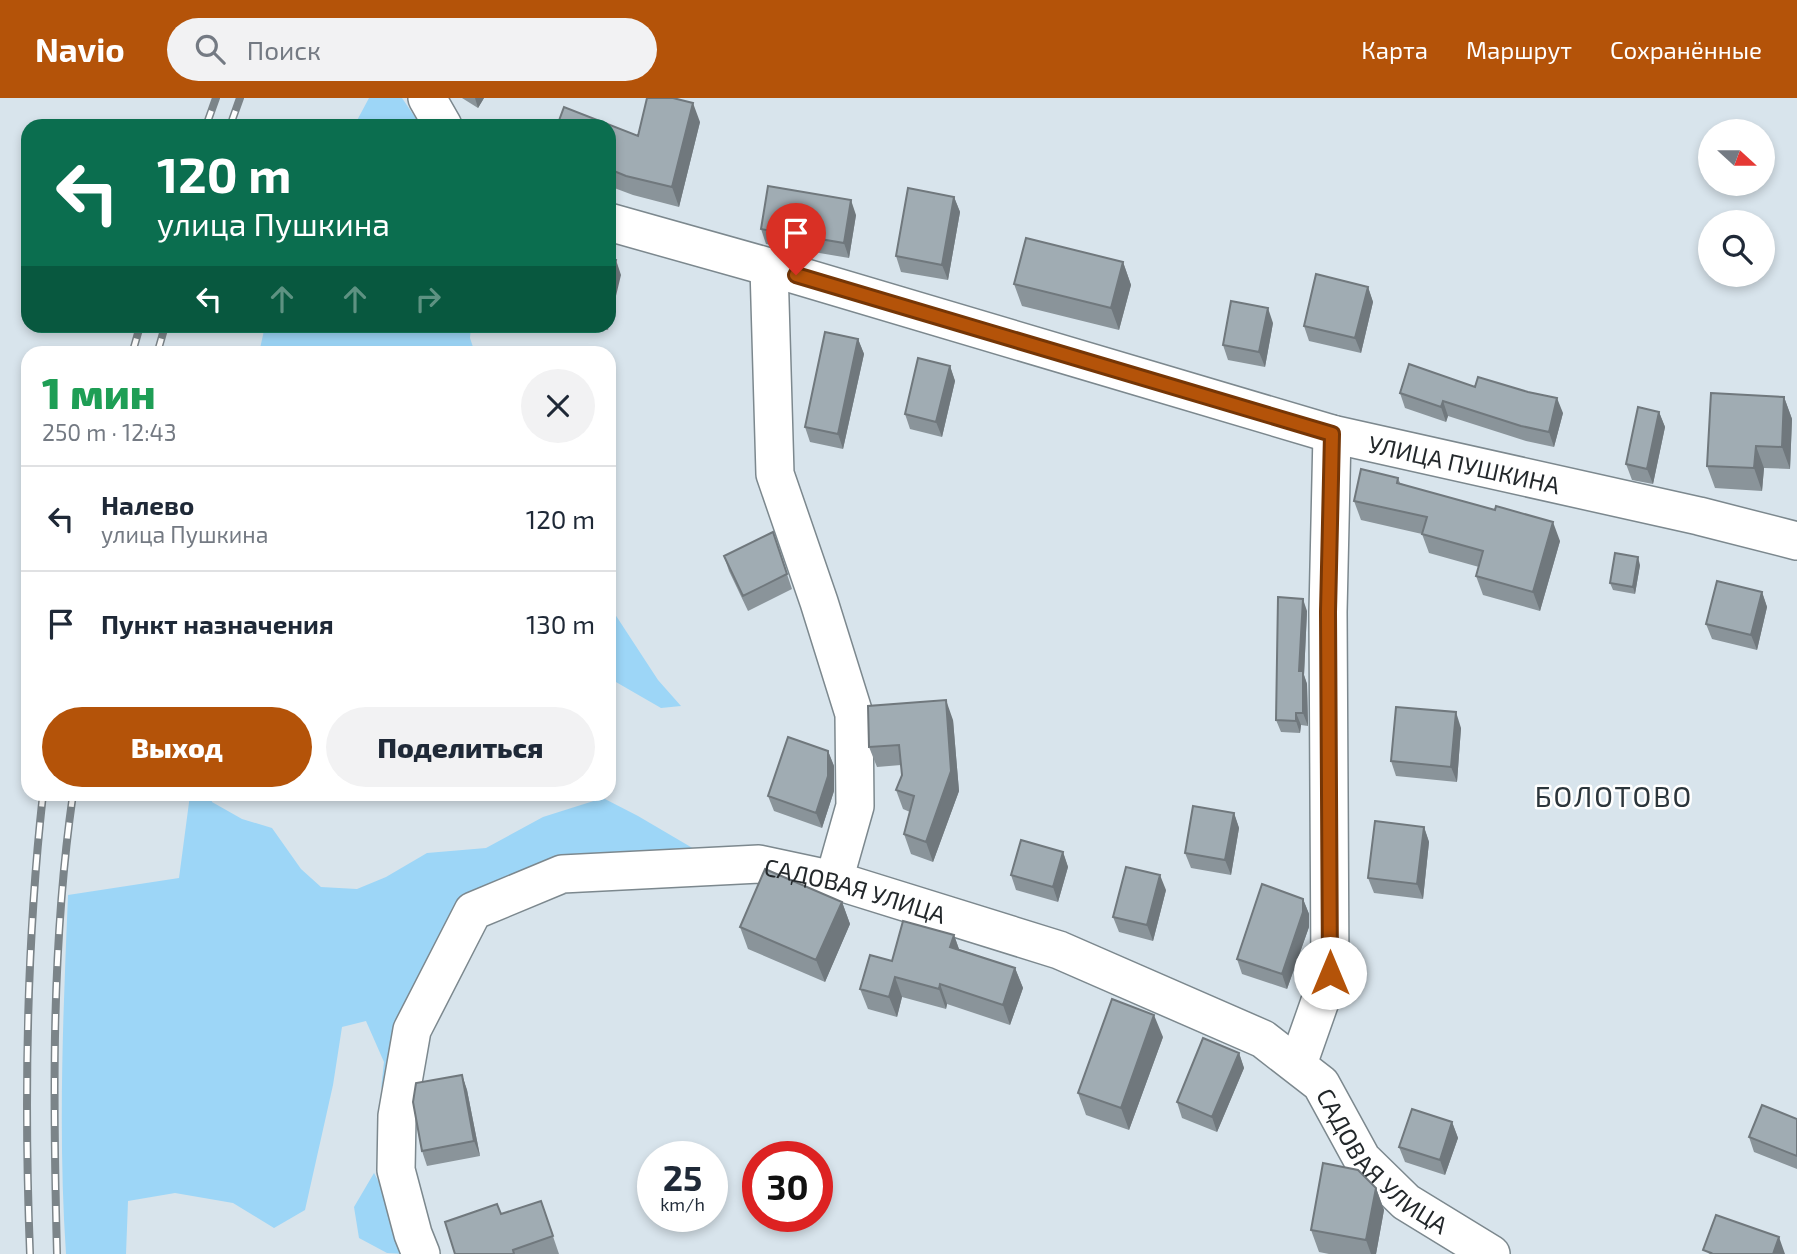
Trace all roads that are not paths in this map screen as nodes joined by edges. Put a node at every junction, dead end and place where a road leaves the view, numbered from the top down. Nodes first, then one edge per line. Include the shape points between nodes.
1 (426, 98) edge
2 (439, 119) edge
3 (616, 224) edge
4 (769, 267) junction
5 (1332, 434) junction
6 (1797, 541) edge
7 (834, 880) junction
8 (1298, 1064) junction
9 (421, 1254) edge
10 (1491, 1254) edge

1 - 2 street
3 - 4 street, УЛИЦА ПУШКИНА
4 - 5 street, УЛИЦА ПУШКИНА
4 - 7 street via 775,474 854,714 855,806
5 - 6 street, УЛИЦА ПУШКИНА
5 - 8 street via 1330,973
7 - 8 street, САДОВАЯ УЛИЦА via 1059,950 1264,1040
7 - 9 street, САДОВАЯ УЛИЦА via 759,864 562,874 473,911 412,1030 397,1116 396,1170
8 - 10 street, САДОВАЯ УЛИЦА via 1321,1084 1371,1168 1406,1202

